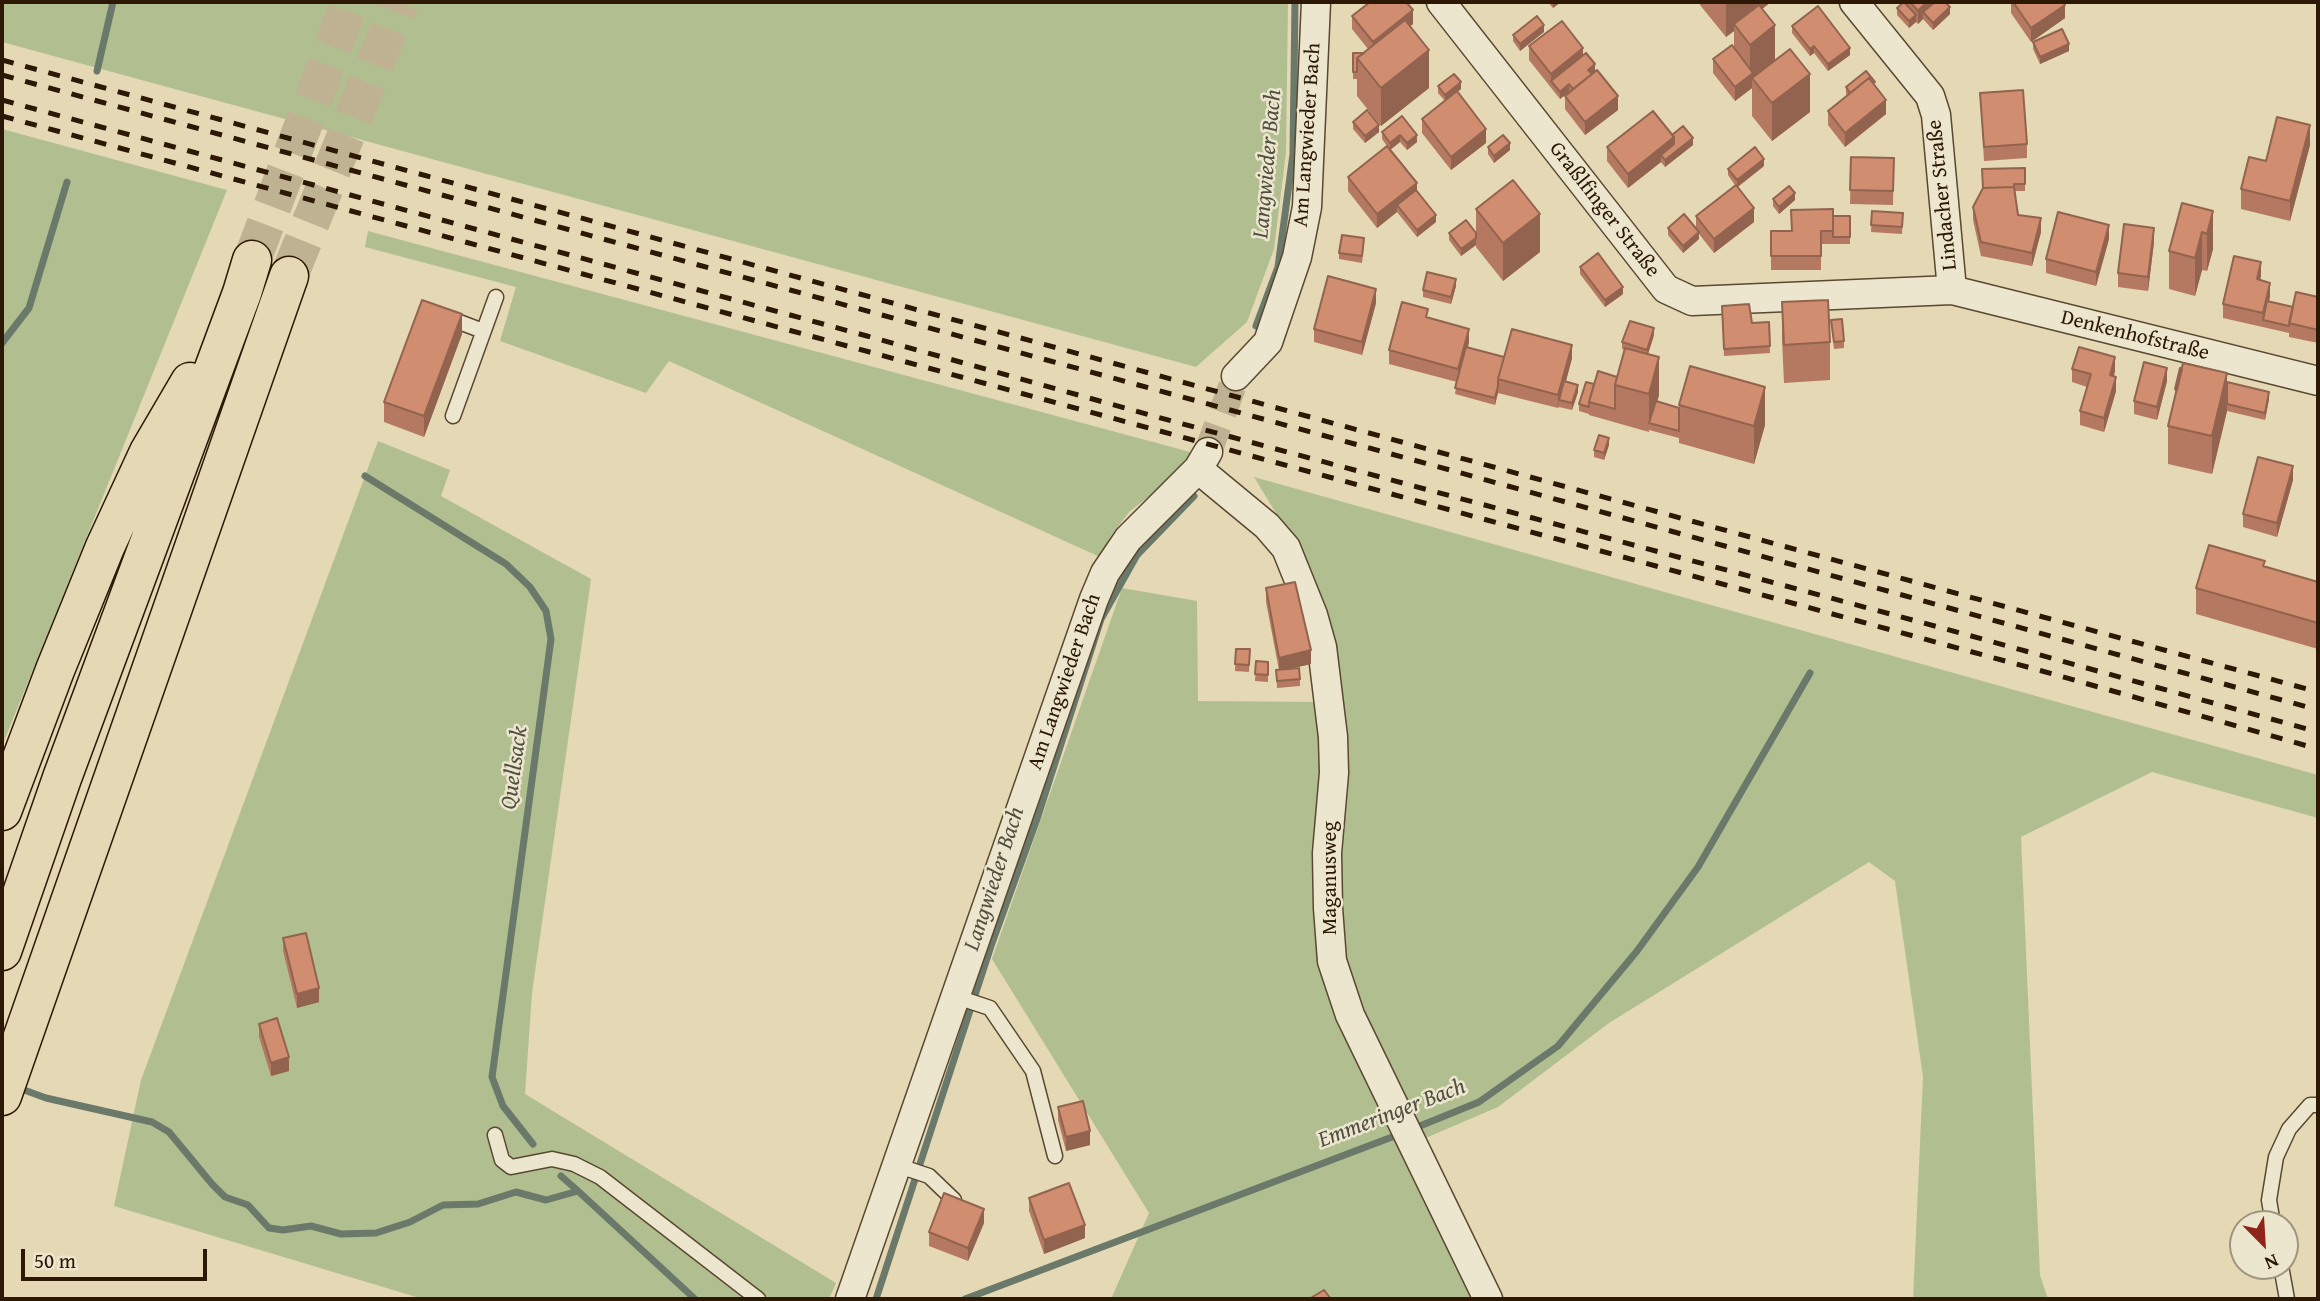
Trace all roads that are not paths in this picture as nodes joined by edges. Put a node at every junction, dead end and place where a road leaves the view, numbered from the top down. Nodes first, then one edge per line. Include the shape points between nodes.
1 (1316, 2) edge
2 (1441, 2) edge
3 (1854, 2) edge
4 (289, 276) tunnel mouth
5 (1952, 290) junction
6 (496, 297) dead end
7 (434, 312) edge
8 (484, 331) junction
9 (1236, 376) tunnel mouth
10 (2318, 381) edge
11 (453, 416) dead end
12 (1203, 461) joint
13 (2, 811) edge
14 (2, 951) edge
15 (960, 998) junction
16 (2, 1096) edge
17 (2318, 1105) edge
18 (495, 1135) dead end
19 (1055, 1156) dead end
20 (909, 1170) junction
21 (954, 1200) edge
22 (2271, 1210) edge
23 (2284, 1280) edge
24 (758, 1299) edge
25 (849, 1299) edge
26 (1488, 1299) edge
27 (2287, 1299) edge

1 - 9 street, Am Langwieder Bach via 1307,207 1297,257 1268,342
2 - 5 street, Graßlfinger Straße via 1666,289 1692,301
3 - 5 street, Lindacher Straße via 1930,96 1936,115
4 - 16 highway
5 - 10 street, Denkenhofstraße
6 - 8 lane
7 - 8 lane
8 - 11 lane
12 - 15 street, Am Langwieder Bach via 1128,539 1105,573
12 - 26 street, Maganusweg via 1286,548 1313,615 1334,737 1327,853 1332,961 1349,1015
13 - 14 highway via 70,633 149,452 247,276
15 - 19 lane via 990,1008 1033,1072
15 - 20 street, Am Langwieder Bach
17 - 22 lane via 2310,1105 2289,1129 2276,1157
18 - 24 lane via 502,1160 511,1167 552,1159 600,1177
20 - 21 lane via 929,1176
20 - 25 street, Am Langwieder Bach
23 - 27 lane

